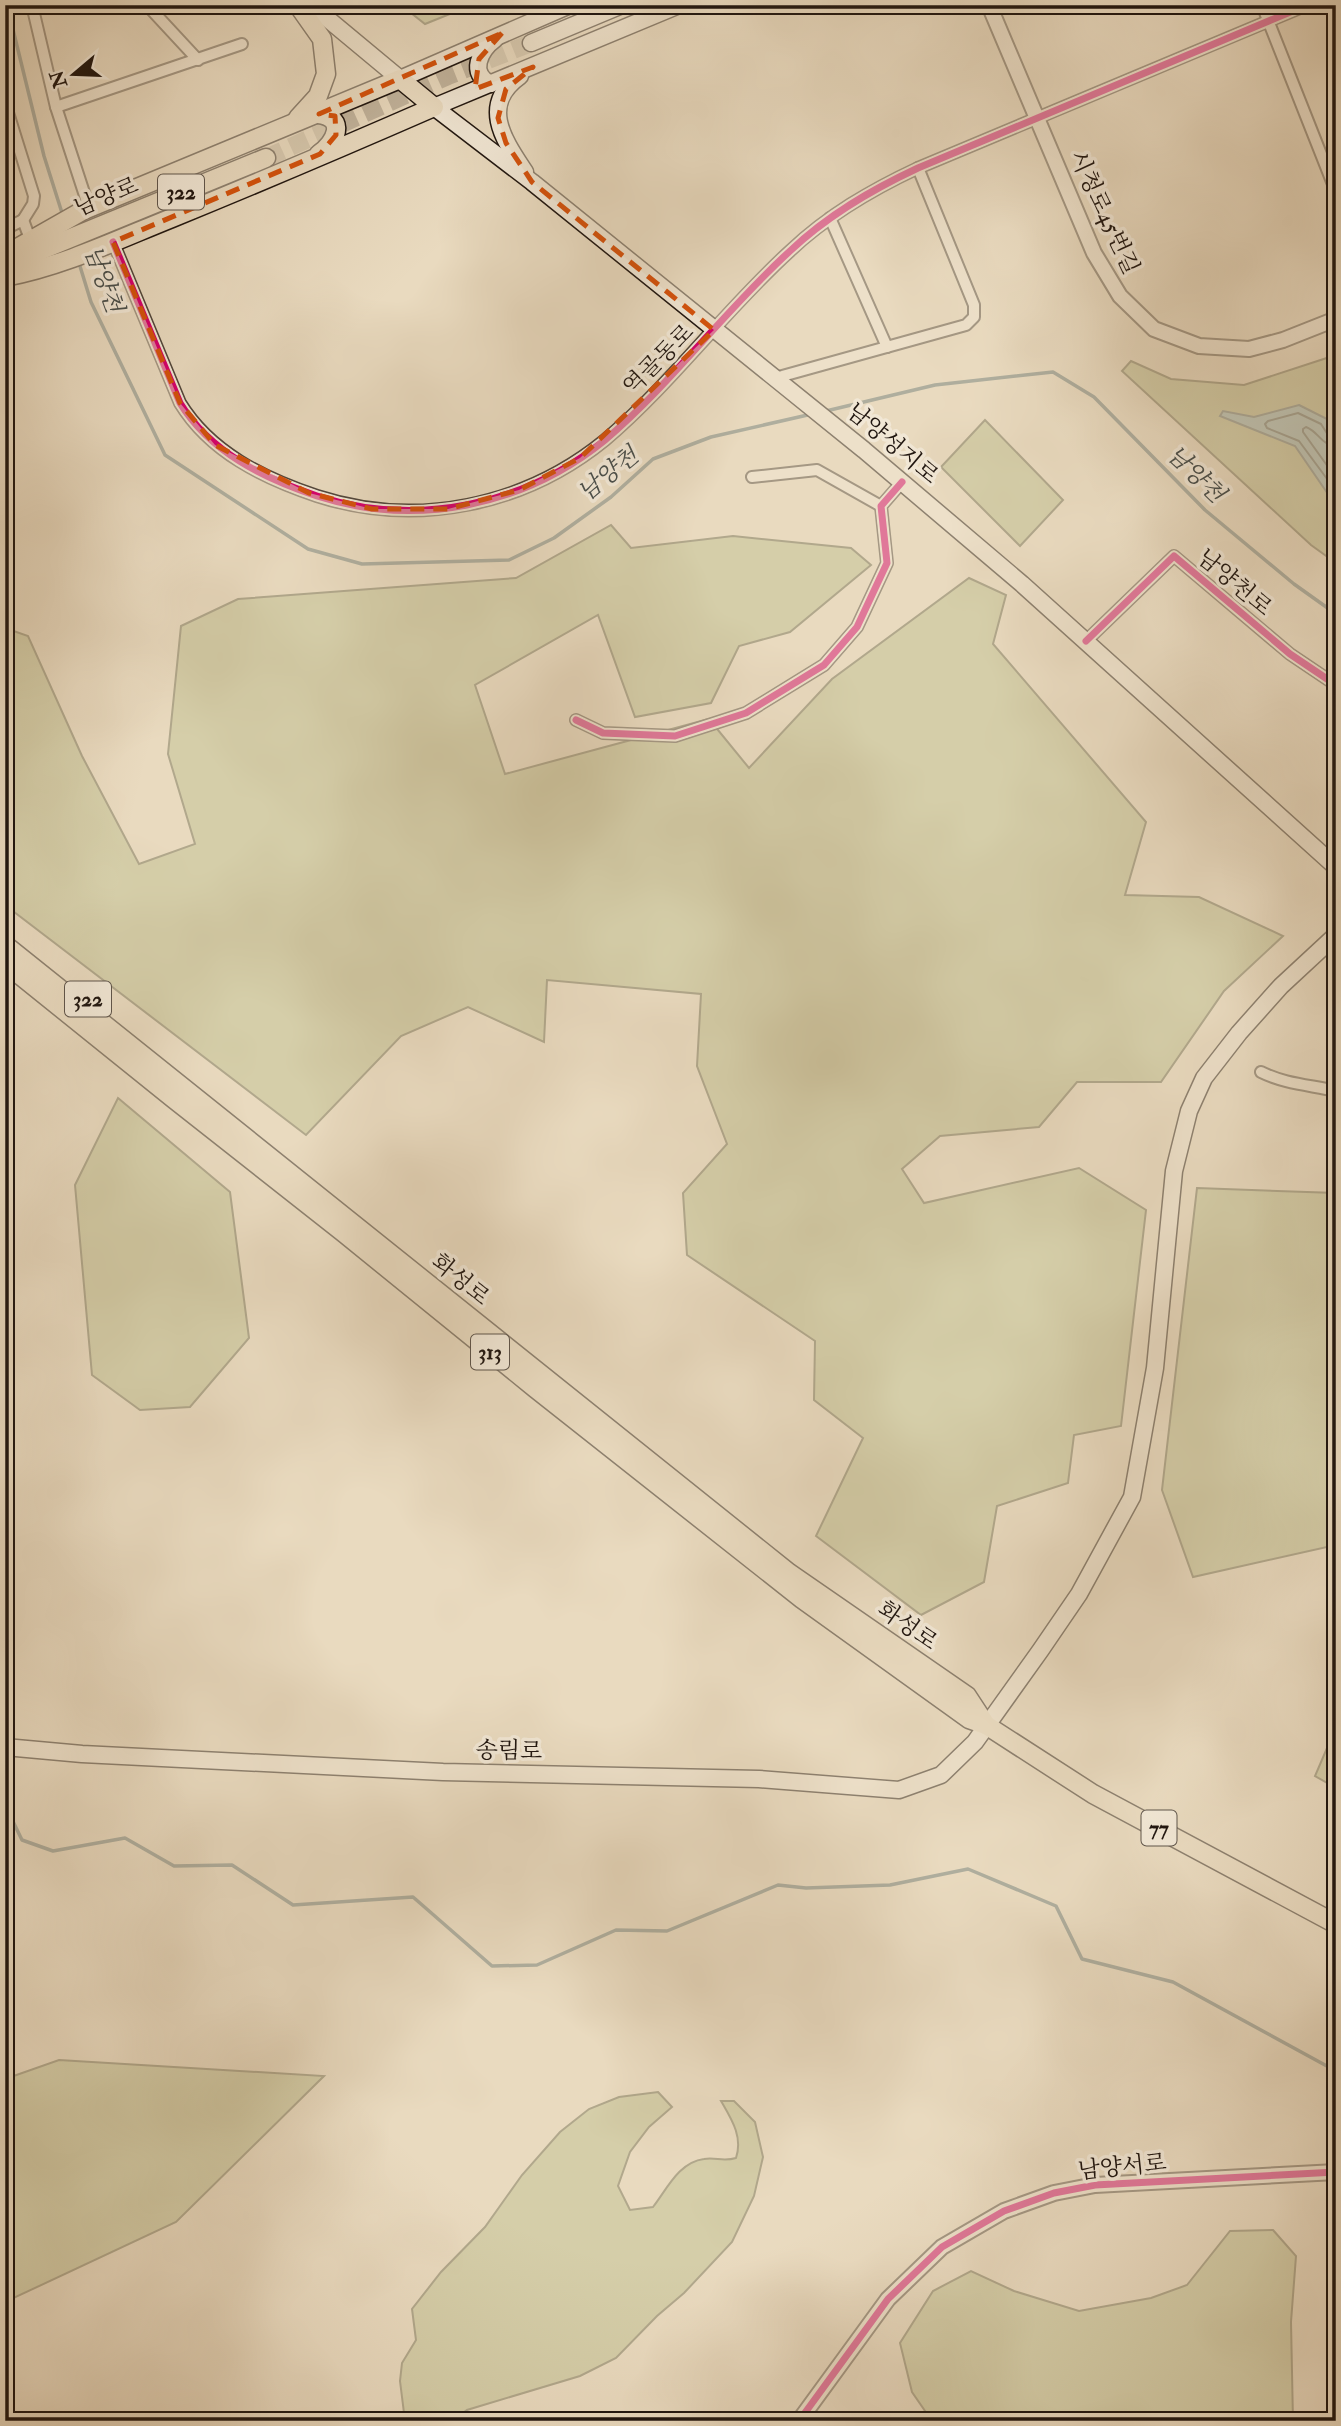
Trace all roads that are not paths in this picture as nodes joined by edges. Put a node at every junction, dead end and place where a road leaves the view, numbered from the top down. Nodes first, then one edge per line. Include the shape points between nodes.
1 (32, 5) edge
2 (147, 5) edge
3 (298, 5) edge
4 (312, 5) edge
5 (570, 5) edge
6 (622, 5) edge
7 (679, 5) edge
8 (989, 5) edge
9 (1262, 5) edge
10 (1307, 5) edge
11 (1268, 21) junction
12 (502, 33) junction
13 (531, 43) tunnel mouth
14 (242, 44) dead end
15 (198, 60) junction
16 (533, 67) junction
17 (400, 79) junction
18 (491, 83) junction
19 (5, 103) edge
20 (56, 107) junction
21 (434, 107) junction
22 (319, 114) junction
23 (1037, 119) junction
24 (280, 130) junction
25 (265, 158) tunnel mouth
26 (918, 168) junction
27 (285, 172) junction
28 (532, 183) junction
29 (1336, 192) edge
30 (86, 209) junction
31 (830, 218) junction
32 (23, 220) junction
33 (5, 229) edge
34 (41, 239) junction
35 (107, 244) junction
36 (5, 255) edge
37 (5, 265) edge
38 (5, 277) edge
39 (1336, 319) edge
40 (714, 330) junction
41 (887, 347) junction
42 (775, 378) junction
43 (751, 477) dead end
44 (902, 482) junction
45 (881, 506) junction
46 (1086, 641) junction
47 (1336, 685) edge
48 (576, 720) dead end
49 (1336, 867) edge
50 (5, 930) edge
51 (1336, 935) edge
52 (5, 945) edge
53 (5, 962) edge
54 (1261, 1072) dead end
55 (165, 1074) junction
56 (1336, 1091) edge
57 (986, 1726) junction
58 (5, 1746) edge
59 (1336, 1924) edge
60 (1336, 2172) edge
61 (799, 2421) edge

1 - 20 street
2 - 15 street
3 - 24 main road via 322,39 326,74 311,106
4 - 17 main road
5 - 12 main road
6 - 13 main road
7 - 16 main road
8 - 23 street, 시청로45번길
9 - 11 street
10 - 11 street, 역골동로
11 - 23 street, 역골동로
11 - 29 street
12 - 17 main road
12 - 18 main road via 479,59 479,75
14 - 15 street
15 - 20 street
16 - 18 main road
16 - 28 main road via 506,89 498,107 506,143
17 - 21 main road, 남양성지로
17 - 22 main road
18 - 21 main road
19 - 32 street via 34,196
20 - 30 street
21 - 27 main road
21 - 28 main road, 남양성지로
22 - 24 main road
22 - 27 main road via 335,122 332,142 320,154
23 - 26 street, 역골동로
23 - 39 street, 시청로45번길 via 1094,253 1120,296 1154,329 1199,346 1249,349
24 - 30 main road
25 - 34 main road, 남양로 / 322 via 96,226
26 - 31 street, 역골동로 via 861,196
26 - 41 street via 974,305 974,317 966,326
27 - 35 main road
28 - 40 main road, 남양성지로
30 - 34 main road
31 - 40 street, 역골동로 via 788,252
31 - 41 street
32 - 33 street
32 - 34 street
34 - 36 main road
34 - 37 main road, 남양로 / 322
35 - 38 main road via 41,270
35 - 40 street, 역골동로 via 173,390 204,436 242,463 294,487 372,509 409,512 466,506 549,477 607,438
40 - 42 main road, 남양성지로
41 - 42 street
42 - 44 main road, 남양성지로
43 - 45 street via 817,470
44 - 45 street
44 - 46 main road, 남양성지로
45 - 48 street via 887,564 856,627 824,665 746,713 675,736 603,733
46 - 47 street, 남양천로 via 1174,556 1290,654
46 - 49 main road, 남양성지로
50 - 55 main road, 322 via 108,1014
51 - 57 main road, 송림로 via 1281,986 1204,1077 1174,1171 1155,1368 1132,1497 1079,1594
52 - 55 main road, 화성로 / 313
53 - 57 main road, 화성로 / 313 via 802,1599 969,1719
54 - 56 street via 1288,1083
55 - 57 main road, 화성로 / 313 via 789,1573 967,1696
57 - 58 main road, 송림로 via 941,1775 899,1790 759,1779 443,1772
57 - 59 main road, 화성로 / 77 via 1093,1794
60 - 61 street, 남양서로 via 1095,2185 1054,2193 1004,2211 942,2247 888,2299

